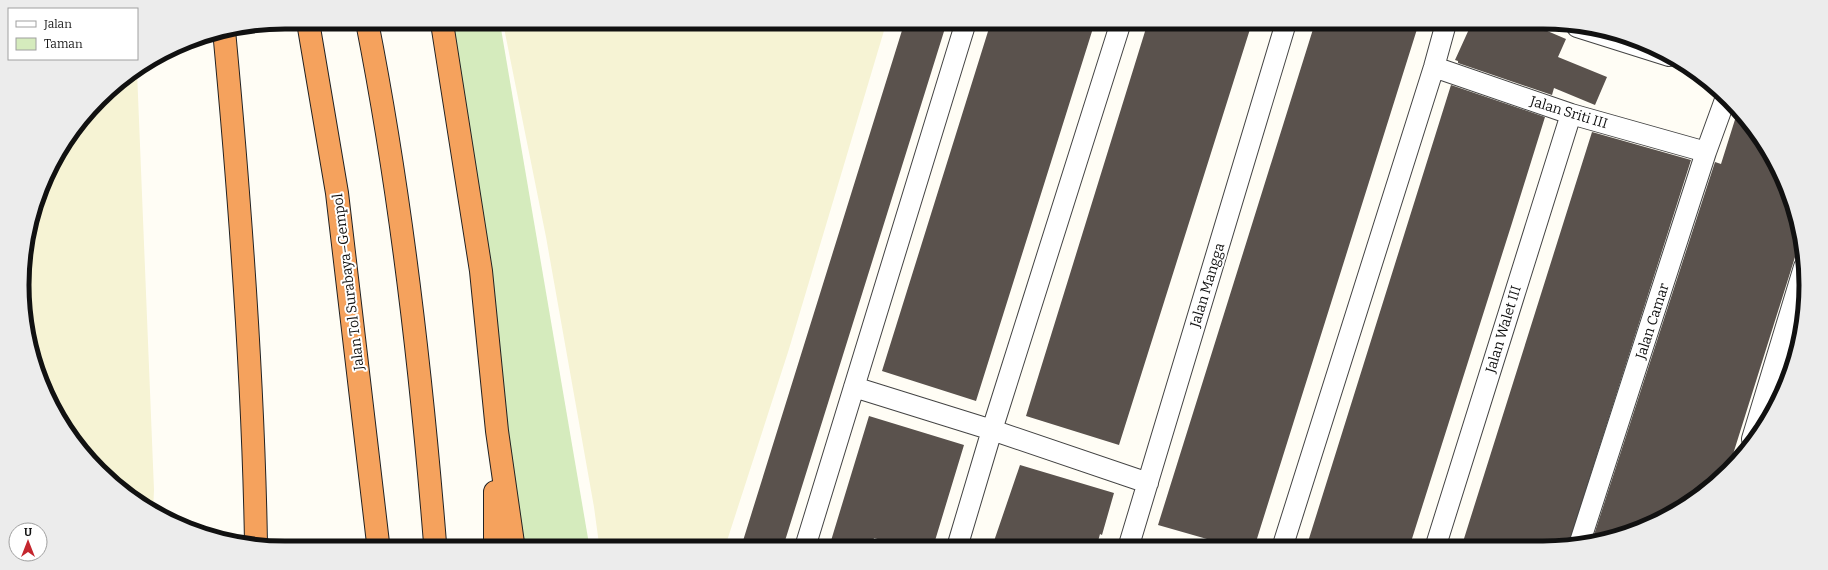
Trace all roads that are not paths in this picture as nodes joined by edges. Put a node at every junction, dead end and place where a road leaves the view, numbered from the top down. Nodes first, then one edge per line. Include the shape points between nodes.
1 (309, 29) edge
2 (369, 29) edge
3 (443, 29) edge
4 (964, 29) edge
5 (1119, 29) edge
6 (1284, 29) edge
7 (1443, 29) edge
8 (225, 37) edge
9 (1434, 67) junction
10 (1724, 104) edge
11 (1571, 114) junction
12 (1706, 152) junction
13 (1799, 284) edge
14 (854, 387) junction
15 (1755, 428) edge
16 (992, 430) junction
17 (497, 431) junction
18 (1148, 483) junction
19 (1581, 538) edge
20 (256, 539) edge
21 (378, 541) edge
22 (435, 541) edge
23 (495, 541) edge
24 (512, 541) edge
25 (807, 541) edge
26 (959, 541) edge
27 (1134, 541) edge
28 (1284, 541) edge
29 (1437, 541) edge

1 - 21 highway, Jalan Tol Surabaya–Gempol via 337,193
2 - 22 highway via 401,231 426,438
3 - 17 highway via 481,271
4 - 14 street
5 - 16 street
6 - 18 street, Jalan Mangga
7 - 9 street
8 - 20 highway via 238,178
9 - 11 street, Jalan Sriti III
9 - 28 street
10 - 12 street, Jalan Camar
11 - 12 street, Jalan Sriti III
11 - 29 street, Jalan Walet III
12 - 19 street, Jalan Camar
13 - 15 street
14 - 16 street
14 - 25 street
16 - 18 street
16 - 26 street
17 - 23 highway
17 - 24 highway
18 - 27 street, Jalan Mangga

